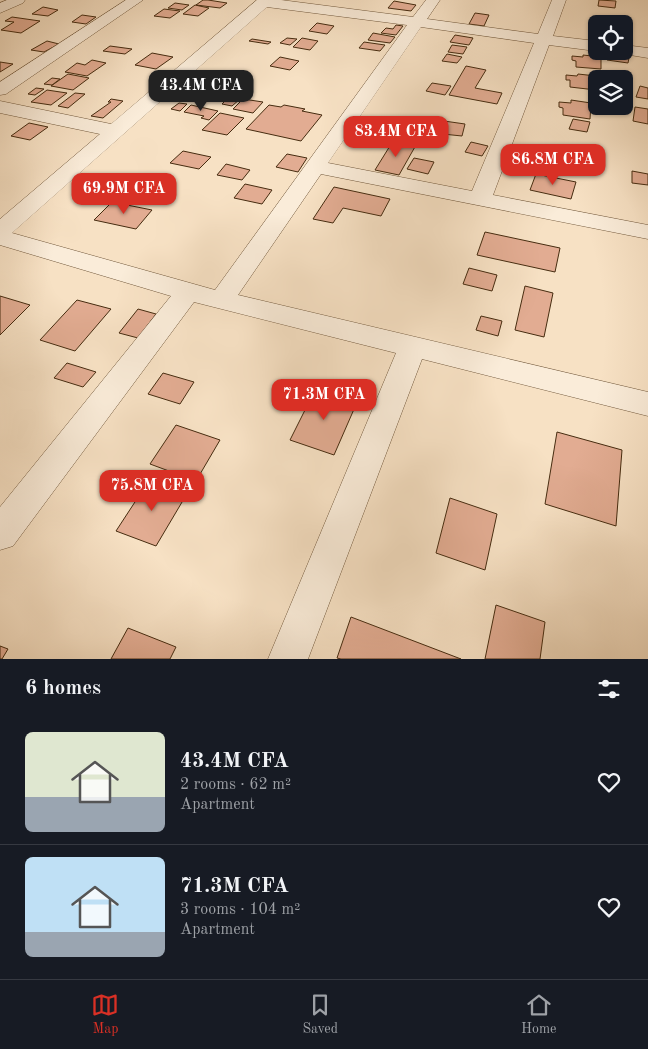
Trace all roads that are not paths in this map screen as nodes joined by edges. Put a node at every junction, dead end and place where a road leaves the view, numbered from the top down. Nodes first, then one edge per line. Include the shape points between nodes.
1 (18, 0) edge
2 (136, 0) edge
3 (433, 0) edge
4 (559, 0) edge
5 (265, 1) edge
6 (0, 9) edge
7 (418, 22) junction
8 (543, 39) junction
9 (588, 45) edge
10 (633, 51) edge
11 (648, 53) edge
12 (0, 90) edge
13 (0, 107) edge
14 (115, 131) junction
15 (315, 167) junction
16 (480, 199) junction
17 (0, 231) edge
18 (648, 232) edge
19 (0, 238) edge
20 (188, 292) junction
21 (221, 300) junction
22 (413, 347) junction
23 (648, 404) edge
24 (0, 534) edge
25 (288, 659) edge

1 - 6 street
2 - 12 street
3 - 7 street
4 - 8 street
5 - 7 street
5 - 14 street
7 - 8 street
7 - 15 street
8 - 9 street
8 - 16 street
10 - 11 street
13 - 14 street
14 - 17 street
15 - 16 street
15 - 21 street
16 - 18 street
19 - 20 street
20 - 21 street
20 - 24 street
21 - 22 street
22 - 23 street
22 - 25 street

